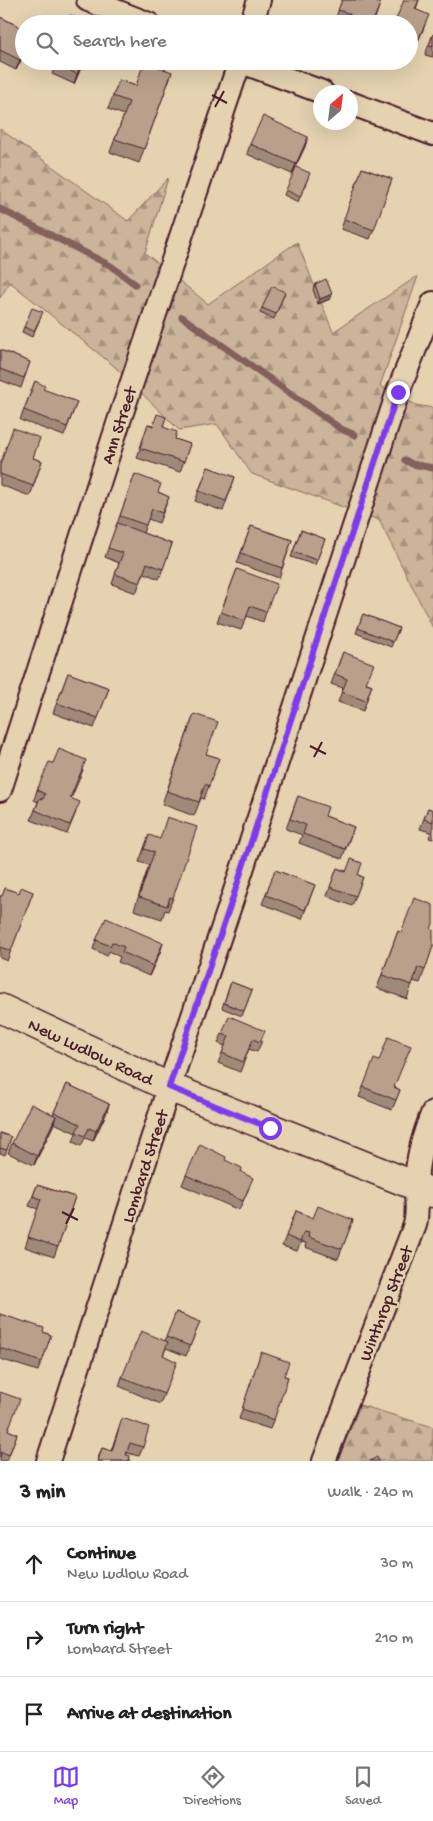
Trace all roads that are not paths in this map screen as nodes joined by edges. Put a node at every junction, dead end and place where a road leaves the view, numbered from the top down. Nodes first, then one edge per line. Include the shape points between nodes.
1 (88, 0) edge
2 (259, 0) edge
3 (127, 15) edge
4 (254, 15) edge
5 (236, 70) edge
6 (263, 70) edge
7 (313, 89) edge
8 (358, 106) edge
9 (433, 134) edge
10 (433, 303) edge
11 (0, 790) edge
12 (0, 1008) edge
13 (169, 1087) junction
14 (433, 1112) edge
15 (424, 1190) edge
16 (48, 1461) edge
17 (324, 1461) edge

1 - 3 street
2 - 4 street
5 - 11 street, Ann Street
6 - 7 street
8 - 9 street
10 - 13 street, Lombard Street via 398,392
12 - 13 main road, New Ludlow Road
13 - 15 main road, New Ludlow Road
13 - 16 street, Lombard Street
14 - 15 street, Winthrop Street via 418,1155
15 - 17 street, Winthrop Street via 415,1225

